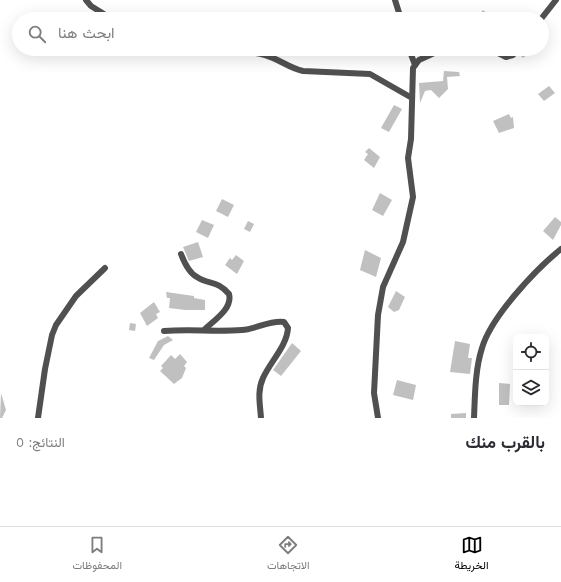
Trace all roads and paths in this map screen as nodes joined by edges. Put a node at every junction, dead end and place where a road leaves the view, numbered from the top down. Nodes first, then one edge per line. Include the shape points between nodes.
1 (86, 0) edge
2 (395, 0) edge
3 (556, 0) edge
4 (101, 12) edge
5 (399, 12) edge
6 (547, 12) edge
7 (268, 56) edge
8 (412, 56) edge
9 (428, 56) edge
10 (415, 65) junction
11 (412, 98) junction
12 (561, 249) edge
13 (181, 254) dead end
14 (106, 268) dead end
15 (204, 330) junction
16 (164, 331) dead end
17 (38, 418) edge
18 (261, 418) edge
19 (378, 418) edge
20 (474, 418) edge

1 - 4 street
2 - 5 street
3 - 6 street
7 - 11 street via 303,71 370,74
8 - 10 street
9 - 10 street
10 - 11 street
11 - 19 street via 408,158 412,197 403,242 382,287 378,315 374,393
12 - 20 street via 525,285 490,328 479,359
13 - 15 street via 192,274 201,280 217,284 229,294 230,301 225,310
14 - 17 street via 76,296 56,325 49,350
15 - 16 street
15 - 18 street via 217,332 244,330 280,322 286,324 286,338 260,388

